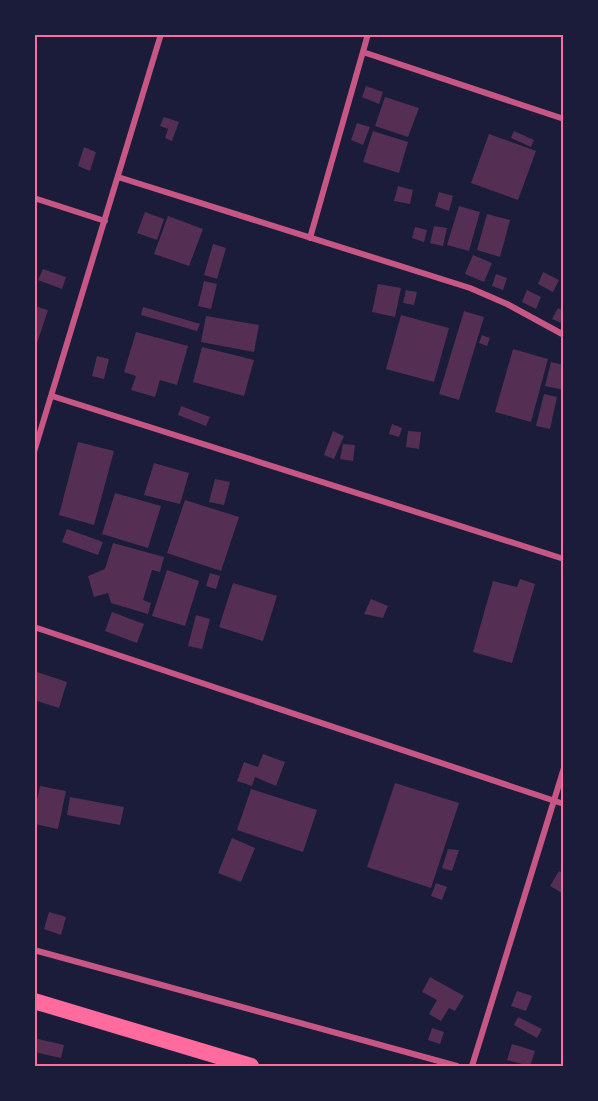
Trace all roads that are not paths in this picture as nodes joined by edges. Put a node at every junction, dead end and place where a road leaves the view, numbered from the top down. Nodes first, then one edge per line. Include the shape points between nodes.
1 (161, 34) edge
2 (368, 34) edge
3 (363, 52) junction
4 (564, 119) edge
5 (118, 177) junction
6 (34, 198) edge
7 (105, 221) junction
8 (310, 238) junction
9 (564, 335) edge
10 (52, 396) junction
11 (34, 452) edge
12 (564, 559) edge
13 (34, 627) edge
14 (564, 768) edge
15 (554, 801) junction
16 (564, 804) edge
17 (34, 950) edge
18 (34, 1001) edge
19 (251, 1066) edge
20 (458, 1066) edge
21 (472, 1066) edge

1 - 5 street
2 - 3 street
3 - 4 street
3 - 8 street
5 - 7 street
5 - 8 street
6 - 7 street
7 - 10 street
8 - 9 street via 470,288
10 - 11 street
10 - 12 street
13 - 15 street
14 - 15 street
15 - 16 street
15 - 21 street
17 - 20 street
18 - 19 highway

